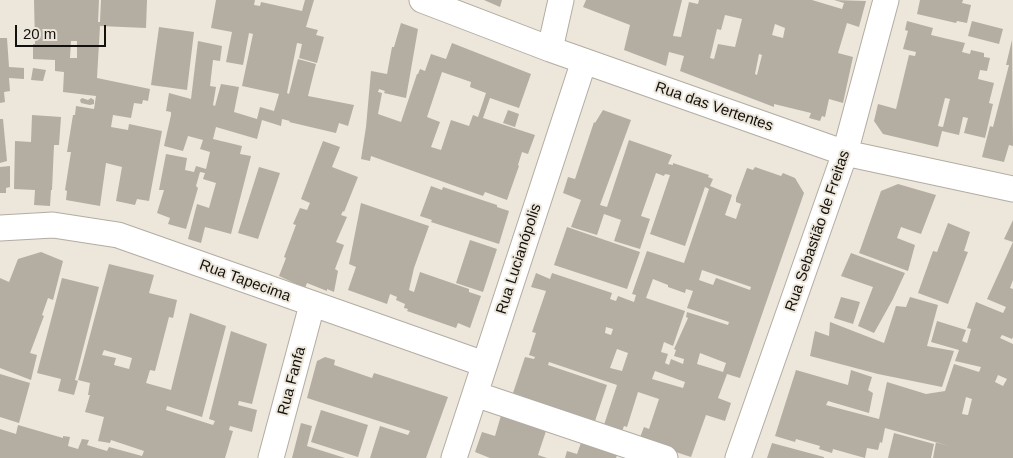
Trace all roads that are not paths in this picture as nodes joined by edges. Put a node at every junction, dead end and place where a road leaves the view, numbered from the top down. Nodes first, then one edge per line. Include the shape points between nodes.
1 (422, 0) edge
2 (561, 0) edge
3 (886, 0) edge
4 (550, 49) junction
5 (584, 61) junction
6 (845, 153) junction
7 (1013, 189) edge
8 (0, 228) edge
9 (312, 305) junction
10 (484, 364) junction
11 (475, 394) junction
12 (271, 458) edge
13 (454, 458) edge
14 (665, 458) edge
15 (738, 458) edge

1 - 4 street, Rua das Vertentes
2 - 4 street
3 - 6 street, Rua Sebastião de Freitas
4 - 5 street, Rua das Vertentes
5 - 6 street, Rua das Vertentes
5 - 10 street, Rua Lucianópolis
6 - 7 street, Rua das Vertentes
6 - 15 street, Rua Sebastião de Freitas
8 - 9 street, Rua Tapecima via 53,225 118,235
9 - 10 street, Rua Tapecima
9 - 12 street, Rua Fanfa
10 - 11 street, Rua Lucianópolis
11 - 13 street, Rua Lucianópolis
11 - 14 street

